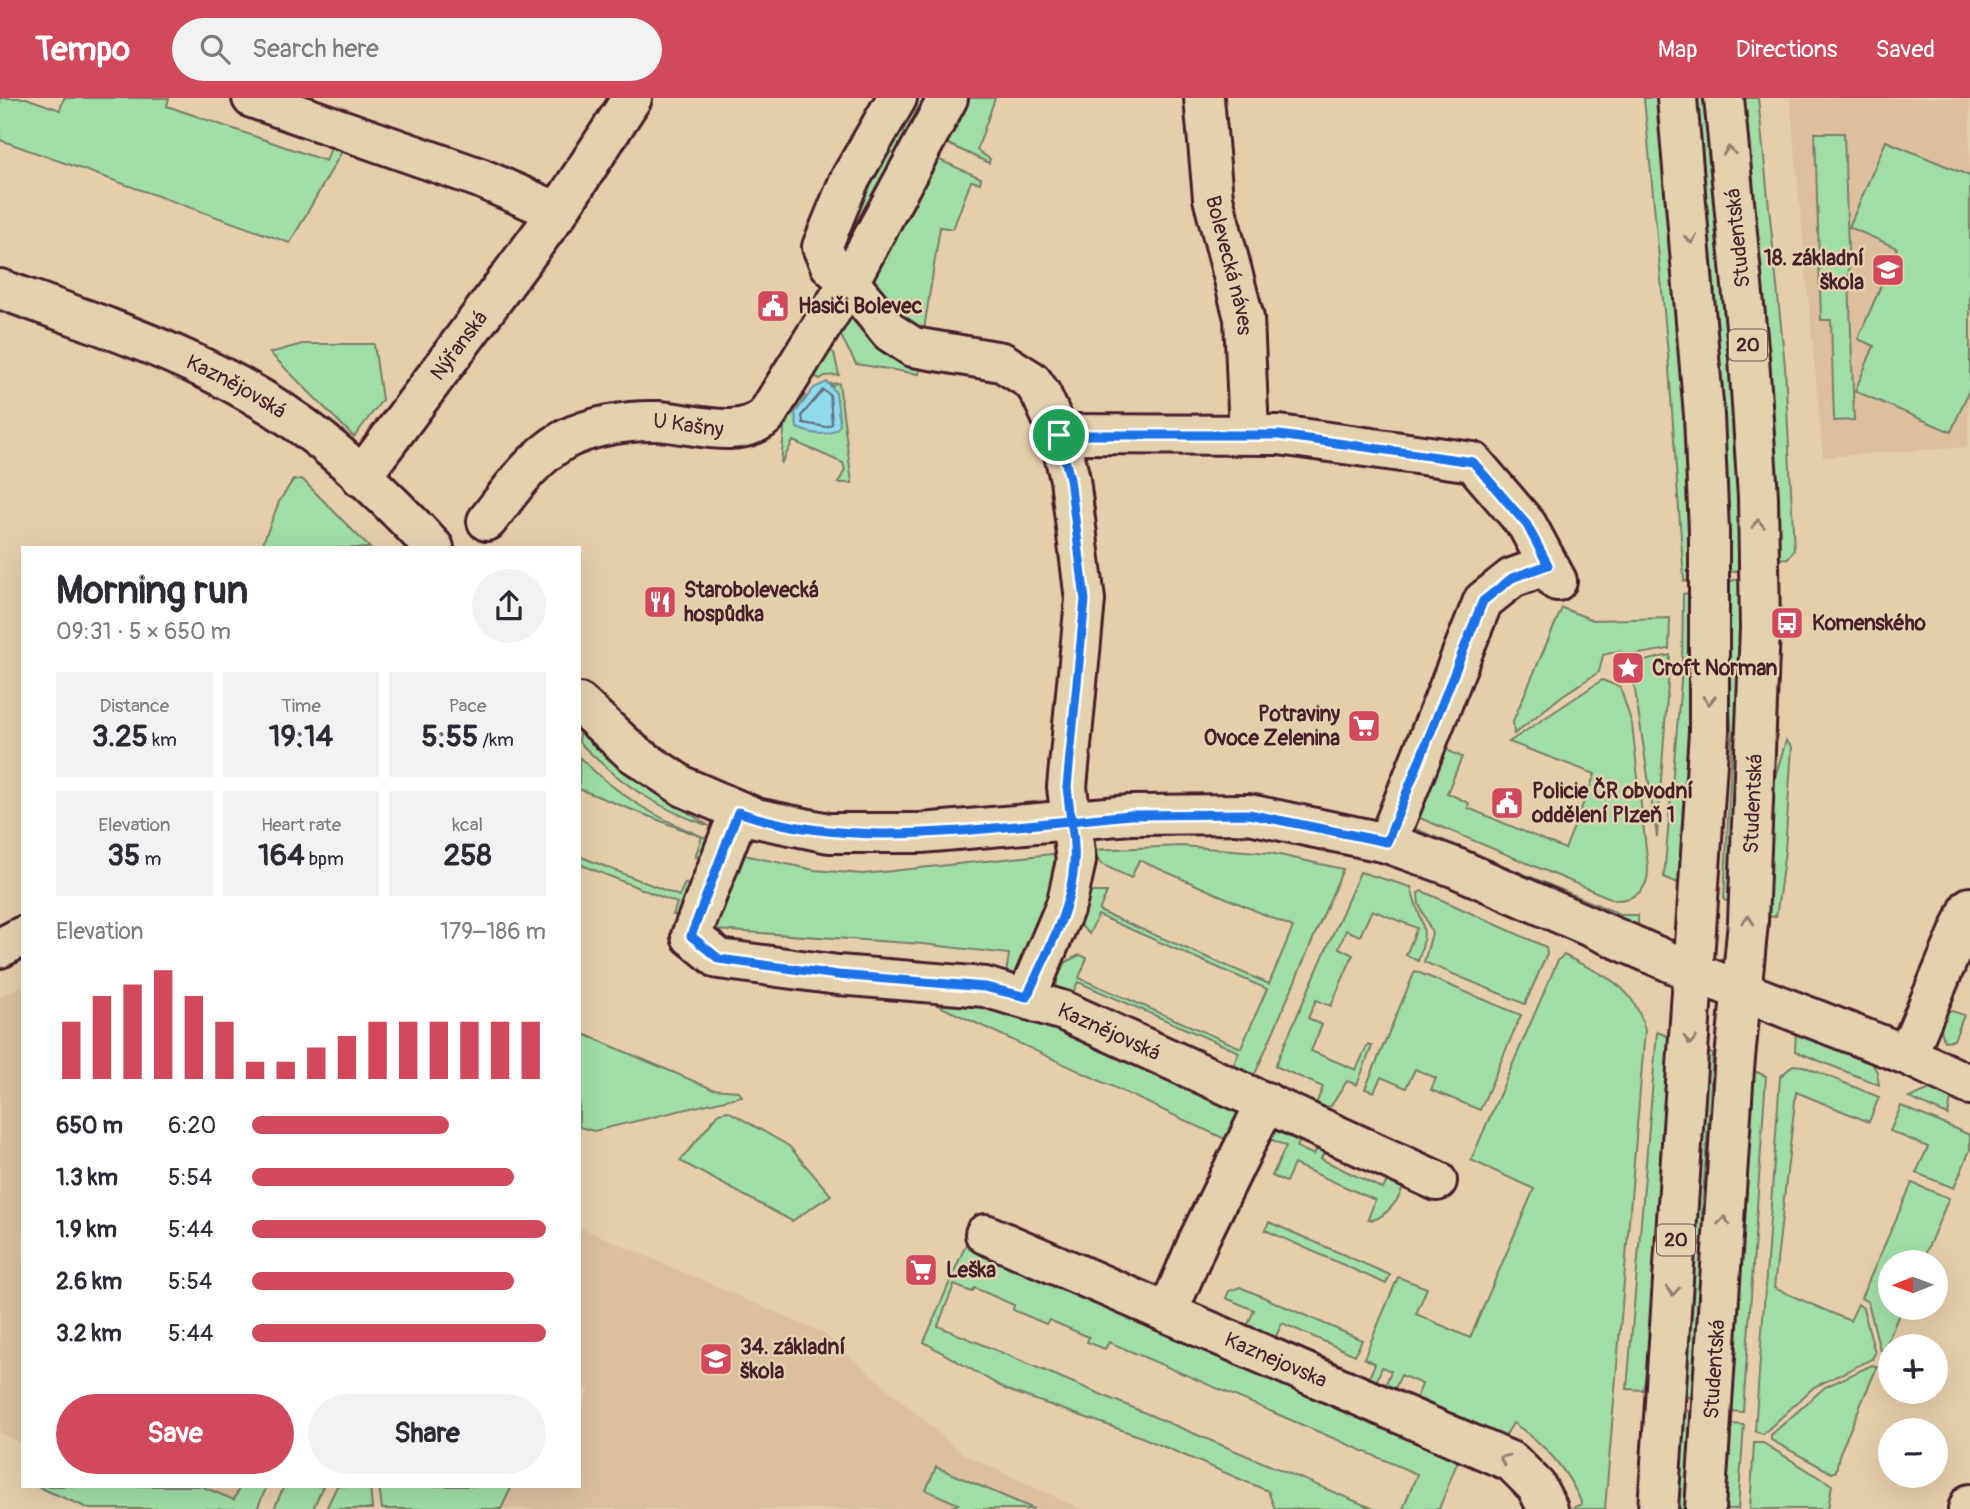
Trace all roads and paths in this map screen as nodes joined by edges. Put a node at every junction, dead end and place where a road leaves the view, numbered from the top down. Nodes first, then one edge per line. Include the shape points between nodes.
1 (252, 98) edge
2 (632, 98) edge
3 (897, 98) edge
4 (948, 98) edge
5 (1204, 98) edge
6 (1677, 98) edge
7 (1724, 98) edge
8 (558, 212) junction
9 (856, 268) junction
10 (0, 289) edge
11 (1249, 433) junction
12 (1059, 435) junction
13 (361, 477) junction
14 (487, 521) dead end
15 (432, 546) edge
16 (581, 705) edge
17 (738, 812) junction
18 (1071, 821) junction
19 (1387, 842) junction
20 (1970, 907) edge
21 (21, 937) edge
22 (0, 948) edge
23 (1693, 972) junction
24 (1741, 988) junction
25 (1027, 997) junction
26 (1907, 1055) junction
27 (1970, 1085) edge
28 (1266, 1102) junction
29 (1437, 1181) dead end
30 (985, 1234) dead end
31 (1168, 1312) junction
32 (1548, 1509) edge
33 (1658, 1509) edge
34 (1705, 1509) edge

1 - 8 street via 480,178
2 - 8 street, Nýřanská
3 - 9 street via 849,181 822,247 830,265
4 - 9 street
5 - 11 street, Bolevecká náves via 1213,198 1244,318
6 -> 23 street, 20 via 1700,344 1709,532 1709,732
24 -> 7 street, Studentská / 20 via 1756,794 1759,569 1749,358
8 - 13 street, Nýřanská
9 - 12 street via 890,332 913,346 1002,362 1019,370 1041,394
9 - 14 street, U Kašny via 766,416 756,425 746,429 656,421 585,432 539,458
10 - 13 street, Kaznějovská via 124,334 212,373 321,440
11 - 12 street
11 - 19 street via 1473,462 1527,525 1553,573 1512,578 1483,601
12 - 18 street via 1070,479 1085,600 1067,787
13 - 15 street, Kaznějovská
16 - 17 street via 633,753 684,787
17 - 18 street via 829,833 921,833
17 - 25 street, Kaznějovská via 691,936 719,959 985,987
18 - 19 street via 1130,815 1249,814
18 - 25 street via 1076,861 1072,889
19 - 23 street
20 - 26 street
21 - 22 street
23 - 24 street
23 -> 33 street, 20
24 - 26 street
34 -> 24 street, Studentská / 20
25 - 28 street, Kaznějovská
26 - 27 street
28 - 29 street, Kaznějovská
28 - 31 street
30 - 31 street, Kaznejovska
32 -> 31 street, Kaznejovska via 1536,1486 1512,1462

